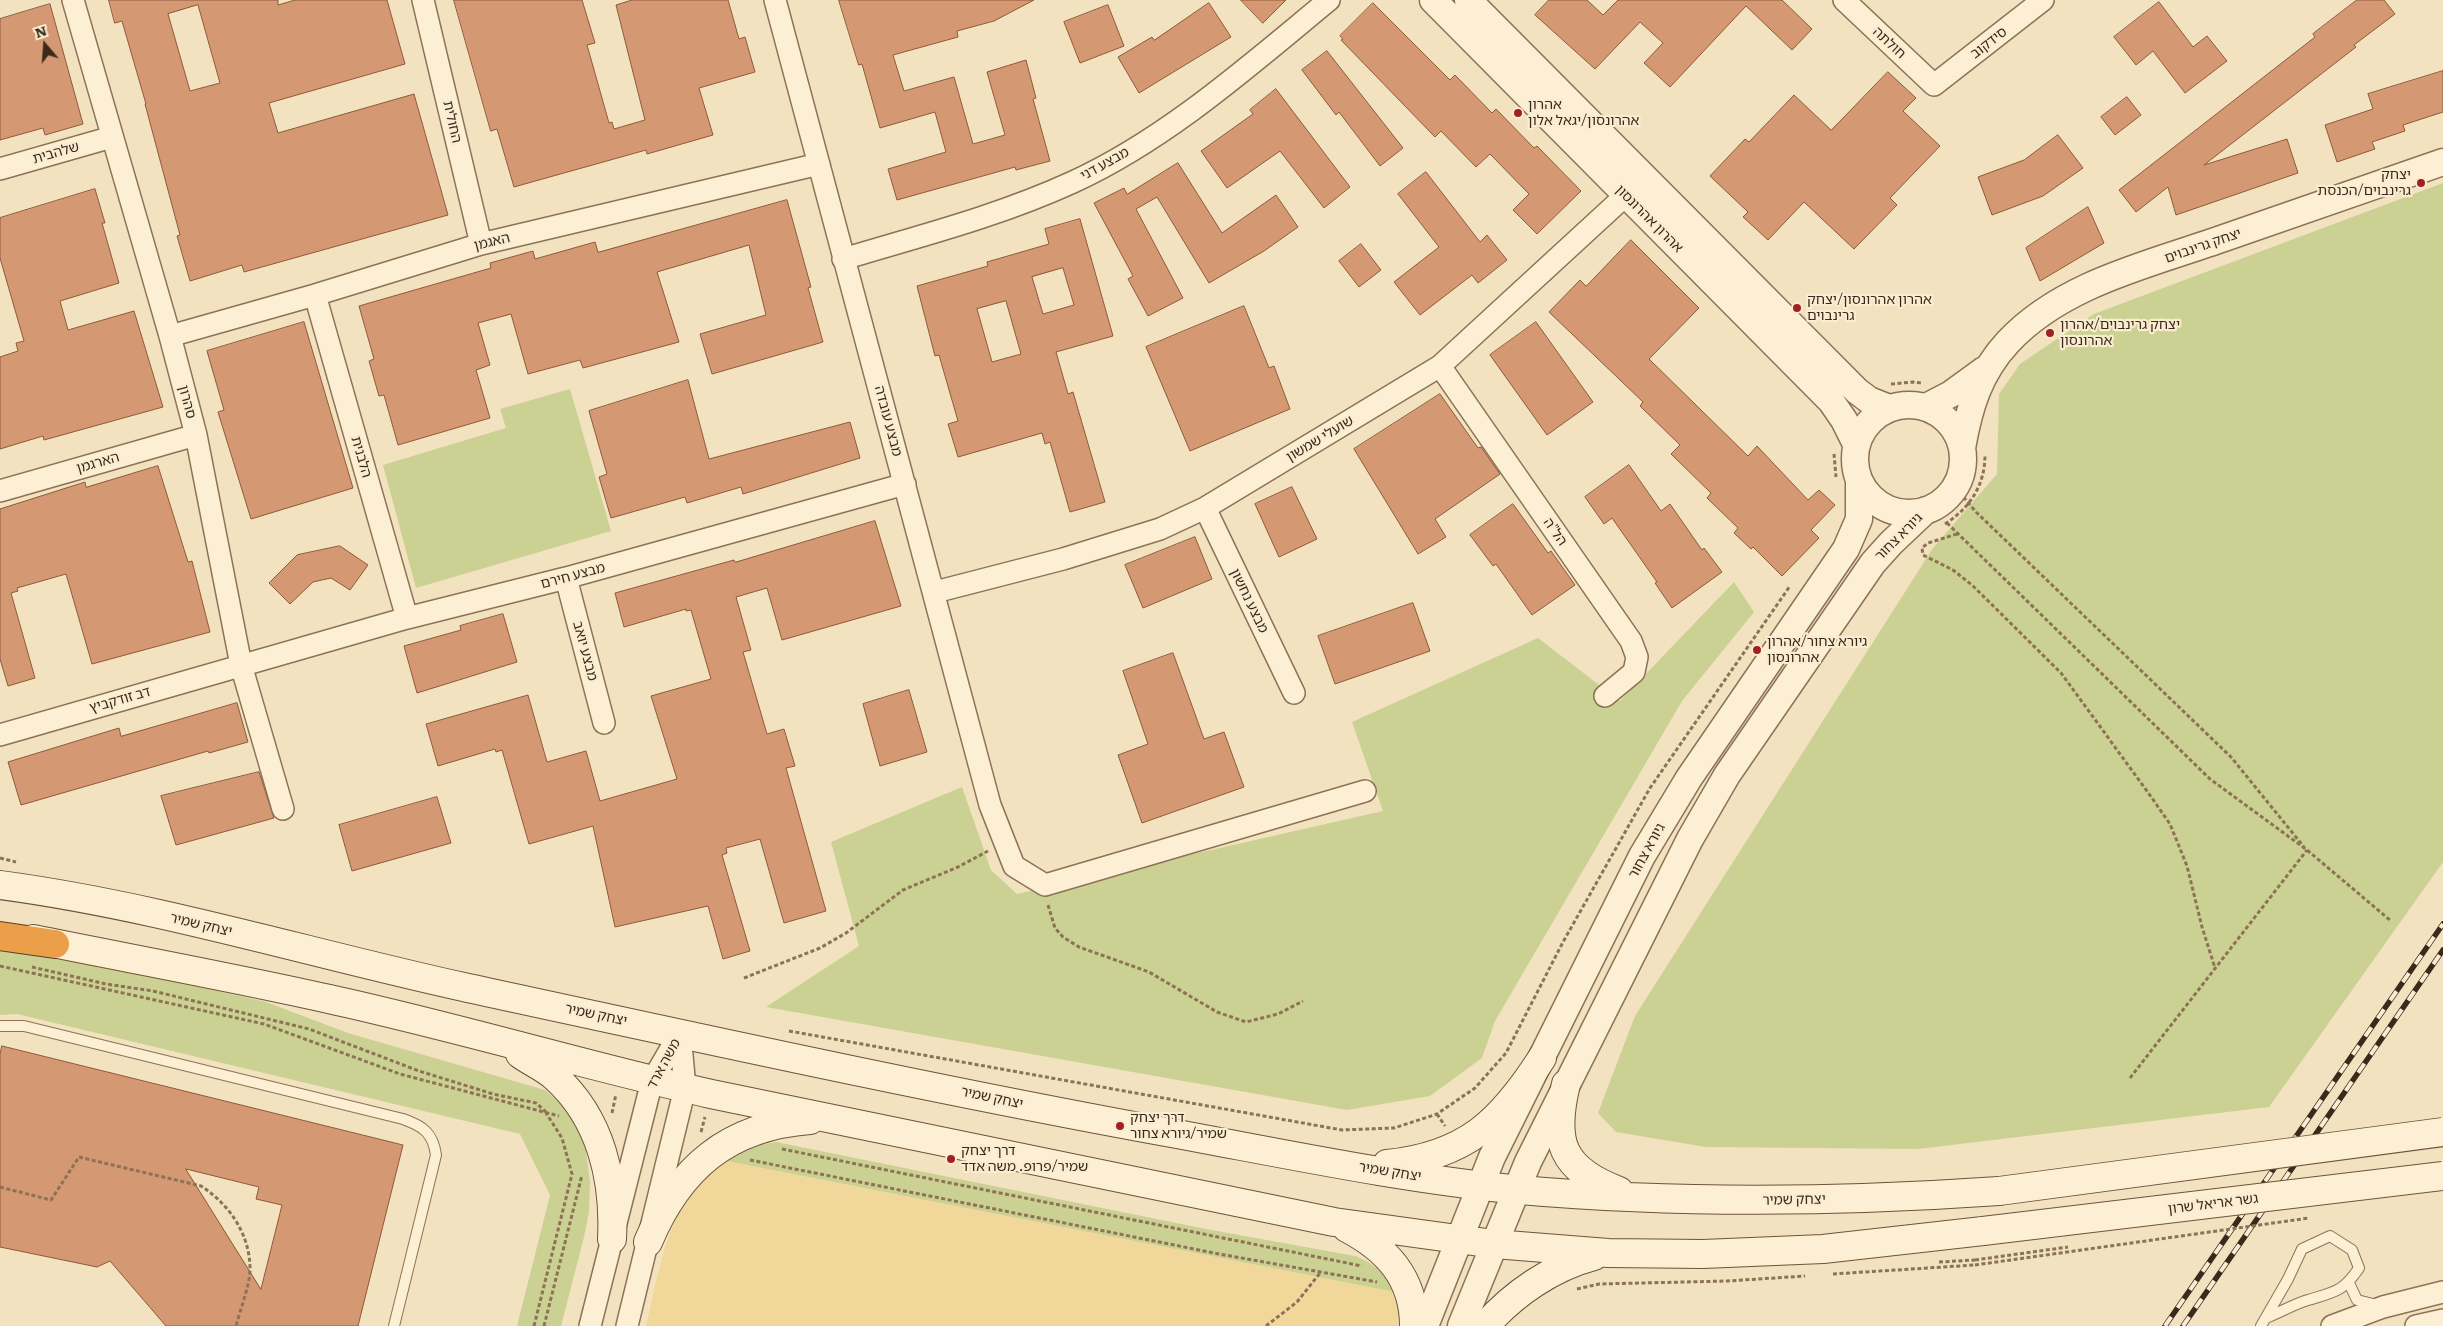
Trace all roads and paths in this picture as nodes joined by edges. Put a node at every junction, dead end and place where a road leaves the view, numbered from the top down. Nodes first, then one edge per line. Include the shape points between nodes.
1 (73, 0) edge
2 (424, 0) edge
3 (776, 0) edge
4 (1329, 0) edge
5 (1433, 0) edge
6 (1844, 0) edge
7 (2043, 0) edge
8 (1475, 10) edge
9 (1934, 85) joint
10 (112, 137) junction
11 (2443, 162) edge
12 (819, 164) junction
13 (0, 169) edge
14 (1644, 178) junction
15 (1626, 196) junction
16 (481, 244) junction
17 (843, 259) junction
18 (315, 295) junction
19 (170, 336) junction
20 (1440, 366) junction
21 (1987, 368) junction
22 (1926, 407) junction
23 (1889, 408) junction
24 (1844, 420) junction
25 (196, 436) junction
26 (1856, 444) junction
27 (1962, 448) junction
28 (905, 484) junction
29 (1849, 484) junction
30 (1955, 487) junction
31 (0, 491) edge
32 (1205, 508) junction
33 (1930, 509) junction
34 (1958, 534) junction
35 (566, 578) junction
36 (935, 592) junction
37 (407, 618) junction
38 (241, 665) junction
39 (1294, 693) dead end
40 (1605, 696) dead end
41 (604, 724) dead end
42 (0, 735) edge
43 (1365, 791) dead end
44 (283, 808) dead end
45 (1003, 841) junction
46 (2307, 850) junction
47 (0, 858) edge
48 (20, 862) dead end
49 (0, 885) edge
50 (1045, 885) junction
51 (2391, 921) dead end
52 (0, 935) edge
53 (55, 944) joint
54 (0, 966) edge
55 (29, 966) dead end
56 (2215, 968) junction
57 (744, 978) dead end
58 (1303, 1001) dead end
59 (0, 1026) edge
60 (783, 1030) dead end
61 (680, 1034) junction
62 (500, 1041) junction
63 (1542, 1058) junction
64 (2130, 1078) dead end
65 (652, 1081) junction
66 (1566, 1084) junction
67 (685, 1088) junction
68 (547, 1113) junction
69 (1437, 1114) dead end
70 (571, 1118) junction
71 (705, 1118) dead end
72 (641, 1119) junction
73 (835, 1119) junction
74 (676, 1128) junction
75 (2443, 1132) edge
76 (727, 1143) junction
77 (772, 1147) dead end
78 (1350, 1166) junction
79 (583, 1171) dead end
80 (2443, 1176) edge
81 (1480, 1185) junction
82 (0, 1187) edge
83 (1516, 1189) junction
84 (1642, 1197) junction
85 (2316, 1217) dead end
86 (1334, 1222) junction
87 (612, 1239) junction
88 (1459, 1239) junction
89 (648, 1242) junction
90 (1494, 1244) junction
91 (1608, 1253) junction
92 (1364, 1266) dead end
93 (1881, 1266) dead end
94 (1320, 1273) junction
95 (1751, 1274) dead end
96 (1584, 1282) dead end
97 (1407, 1283) junction
98 (2349, 1283) junction
99 (1575, 1285) dead end
100 (1570, 1290) dead end
101 (2443, 1292) edge
102 (2383, 1307) junction
103 (2443, 1320) edge
104 (2265, 1322) edge
105 (236, 1326) edge
106 (394, 1326) edge
107 (534, 1326) edge
108 (544, 1326) edge
109 (590, 1326) edge
110 (627, 1326) edge
111 (1266, 1326) edge
112 (1414, 1326) edge
113 (1424, 1326) edge
114 (1462, 1326) edge
115 (1485, 1326) edge
116 (2332, 1326) edge
117 (2416, 1326) edge

1 - 10 street, סהרון
2 - 16 street, החולית
3 - 12 street, מבצע עובדה
4 - 17 street, מבצע דני via 1157,135 1074,182 985,217
5 - 8 street, אהרון אהרונסון
6 - 9 street, חולתה
7 - 9 street, סידקוב
8 - 14 street, אהרון אהרונסון
8 - 15 street, אהרון אהרונסון
10 - 13 street, שלהבית
10 - 19 street, סהרון
11 - 21 street, יצחק גרינבוים via 2087,288 2047,308 2008,342
12 - 16 street, האגמן
12 - 17 street, מבצע עובדה
14 - 15 street, שועלי שמשון
14 - 23 street, אהרון אהרונסון via 1864,397
15 - 20 street, שועלי שמשון
15 - 24 street, אהרון אהרונסון via 1831,401
16 - 18 street, האגמן
17 - 28 street, מבצע עובדה
18 - 19 street, האגמן
18 - 37 street, הלבנית
19 - 25 street, סהרון
20 - 32 street, שועלי שמשון
20 - 40 street, הל"ה via 1631,641 1638,657 1634,672
21 - 22 street, יצחק גרינבוים via 1951,394
21 - 27 street, יצחק גרינבוים via 1967,417
22 - 23 street
22 - 27 street via 1950,423
23 - 26 street via 1868,422
24 - 26 street, אהרון אהרונסון
24 - 29 path via 1834,450 1834,470
25 - 31 street, הארגמן
25 - 38 street, סהרון
26 - 29 street via 1856,470
27 - 30 street via 1961,475
28 - 35 street, מבצע חירם
28 - 36 street, מבצע עובדה
29 - 33 street via 1880,505 1902,512
29 - 63 street, גיורא צחור via 1859,519 1846,549 1684,786 1642,856
30 - 33 street
30 - 46 path via 1976,512 2231,756
32 - 36 street, שועלי שמשון via 1142,535
32 - 39 street, מבצע נחשון
33 - 34 path
33 - 66 street, גיורא צחור via 1891,542 1873,563 1727,775 1690,839
34 - 46 path via 2210,779
34 - 56 path via 1928,543 1922,548 1923,555 1972,584 2061,673 2147,791 2170,824 2187,866
35 - 37 street, מבצע חירם
35 - 41 street, מבצע יואב
36 - 45 street, מבצע עובדה via 990,805
37 - 38 street, מבצע חירם
38 - 42 street, דב זודקביץ
38 - 44 street, סהרון
43 - 50 street
45 - 50 street, מבצע עובדה via 1014,866
45 - 57 path via 958,868 903,890 846,933 820,948
46 - 51 path
46 - 56 path
47 - 48 path
49 - 61 main road, יצחק שמיר via 76,896
50 - 58 path via 1055,928 1063,937 1079,947 1149,972 1217,1012 1246,1022 1278,1014
52 - 53 highway
53 - 62 main road via 330,999
54 - 68 path via 258,1022 400,1074
55 - 68 path via 153,991 308,1029 419,1071 493,1094 536,1103
56 - 64 path
59 - 106 lane via 24,1026 403,1119 424,1128 435,1144 436,1155
60 - 69 path via 1342,1130 1394,1128
61 - 65 street, משה ארד
61 - 67 street, משה ארד
61 - 78 main road, יצחק שמיר via 1060,1113
62 - 65 main road
62 - 70 main road via 554,1076 573,1096
63 - 78 main road via 1517,1096 1476,1135 1430,1156 1404,1162
63 - 81 street, גיורא צחור
65 - 67 main road
65 - 72 street, משה ארד
66 - 83 street, גיורא צחור
66 - 84 main road via 1559,1130 1567,1155 1584,1174 1600,1183
67 - 73 main road
67 - 74 street, משה ארד
68 - 70 path
68 - 107 path via 562,1138 572,1174
70 - 72 path via 605,1114
70 - 87 main road via 597,1137 611,1191
71 - 76 path
72 - 87 street, משה ארד
73 - 76 main road via 783,1123 753,1130
73 - 86 main road
74 - 76 path
74 - 89 street, משה ארד
75 - 84 main road, יצחק שמיר, bridge via 1999,1191 1790,1201
76 - 89 main road via 685,1178 665,1207
76 - 94 path via 734,1157
77 - 92 path
78 - 81 main road, יצחק שמיר
79 - 108 path
80 - 91 main road, גשר אריאל שרון, bridge via 1823,1248 1703,1254
81 - 83 main road, יצחק שמיר
81 - 88 street, גיורא צחור
82 - 105 path via 51,1200 79,1157 201,1186 236,1218 244,1238 250,1270
83 - 84 main road, יצחק שמיר
83 - 90 street, גיורא צחור
85 - 93 path, bridge via 1975,1265 1826,1272
86 - 88 main road
86 - 97 main road via 1366,1238 1385,1253
87 - 109 street, משה ארד
88 - 90 main road
88 - 113 street, גיורא צחור
89 - 110 street, משה ארד
90 - 91 main road
90 - 114 street, גיורא צחור
91 - 115 main road via 1579,1260 1554,1272 1523,1292
94 - 97 path via 1386,1284
94 - 111 path via 1297,1302
95 - 100 path via 1807,1274 1727,1281 1599,1284
96 - 99 path
97 - 112 main road via 1413,1302
98 - 102 lane via 2357,1300
98 - 104 lane via 2334,1293 2306,1300
98 - 104 lane via 2359,1268 2352,1250 2330,1236 2302,1249
101 - 102 street
102 - 116 street
103 - 117 street

